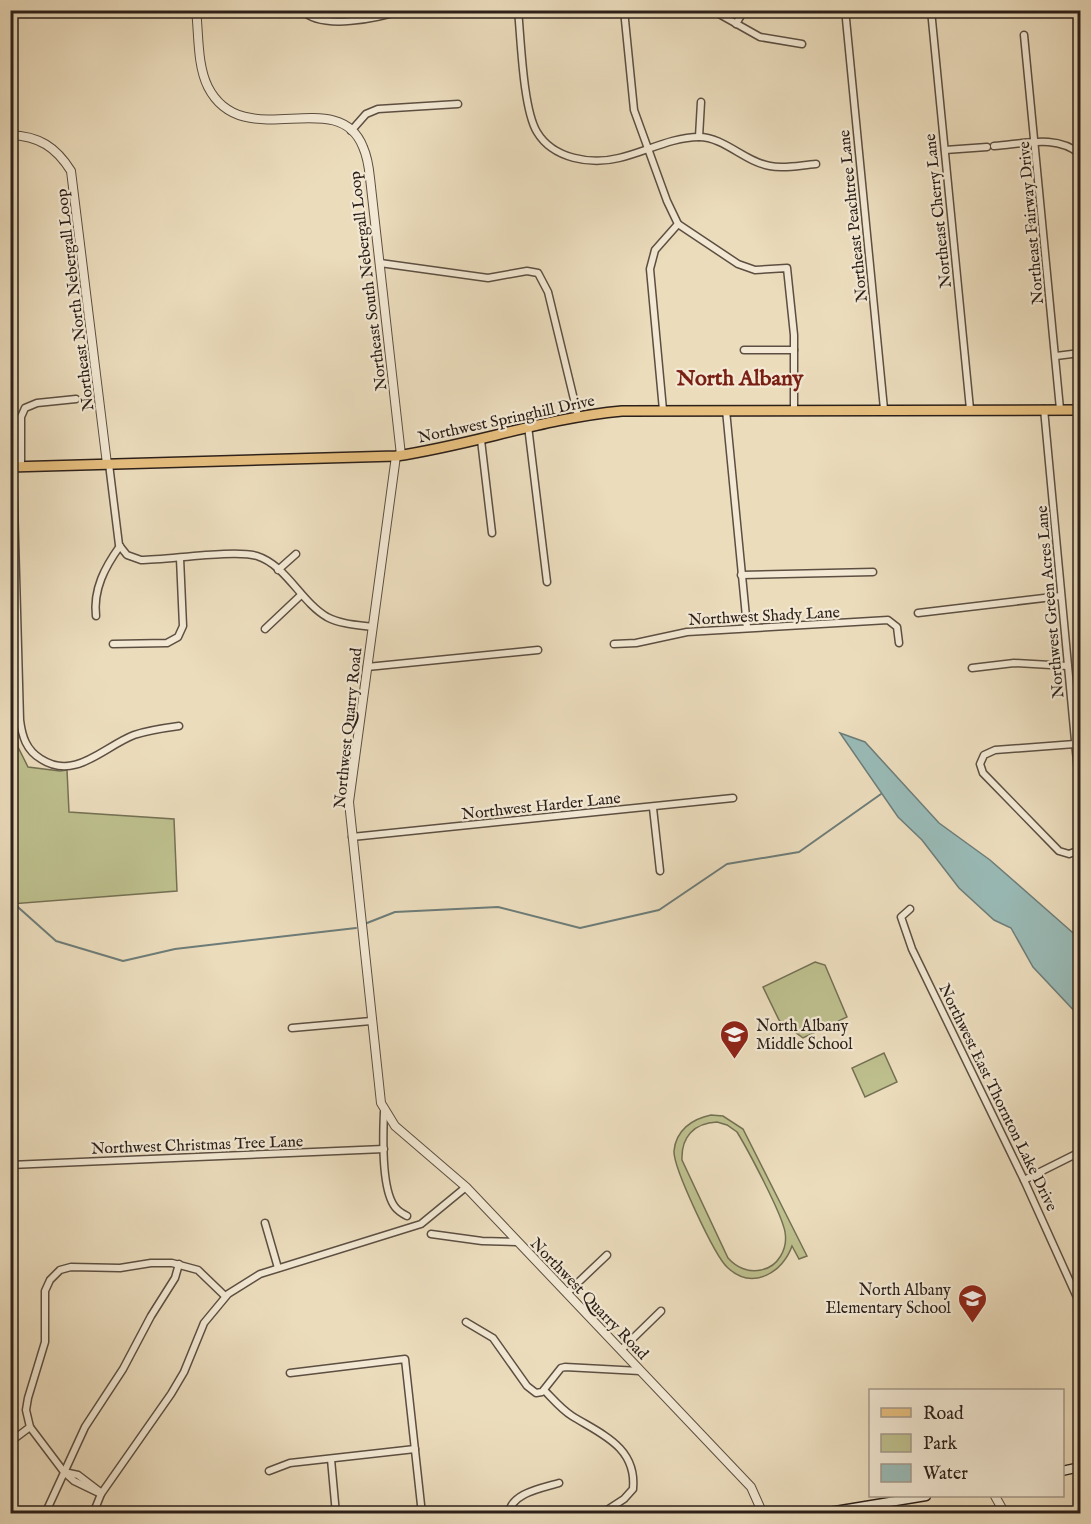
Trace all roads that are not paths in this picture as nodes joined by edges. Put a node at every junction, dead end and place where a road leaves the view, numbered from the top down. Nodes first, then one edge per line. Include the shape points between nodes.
1 (196, 10) edge
2 (302, 10) edge
3 (369, 10) edge
4 (403, 10) edge
5 (518, 10) edge
6 (624, 10) edge
7 (712, 10) edge
8 (744, 10) edge
9 (931, 10) edge
10 (370, 19) junction
11 (846, 20) dead end
12 (736, 24) junction
13 (1024, 35) dead end
14 (802, 44) dead end
15 (701, 102) dead end
16 (458, 104) dead end
17 (351, 131) junction
18 (10, 135) edge
19 (699, 137) junction
20 (1036, 142) junction
21 (945, 150) junction
22 (649, 151) junction
23 (1080, 154) edge
24 (816, 164) dead end
25 (678, 224) junction
26 (380, 263) junction
27 (744, 350) dead end
28 (794, 350) junction
29 (1080, 353) edge
30 (1056, 356) junction
31 (76, 399) dead end
32 (884, 409) junction
33 (970, 409) junction
34 (1044, 409) junction
35 (1060, 409) junction
36 (663, 410) junction
37 (726, 410) junction
38 (794, 410) junction
39 (1080, 410) edge
40 (578, 416) junction
41 (528, 426) junction
42 (481, 440) junction
43 (398, 455) junction
44 (108, 464) junction
45 (15, 467) edge
46 (492, 533) dead end
47 (120, 546) junction
48 (296, 554) dead end
49 (180, 558) junction
50 (278, 570) junction
51 (873, 572) dead end
52 (741, 575) junction
53 (547, 582) dead end
54 (301, 595) junction
55 (1061, 596) junction
56 (918, 613) dead end
57 (96, 616) dead end
58 (372, 627) junction
59 (747, 627) junction
60 (265, 629) dead end
61 (899, 643) dead end
62 (113, 644) dead end
63 (614, 644) dead end
64 (538, 650) dead end
65 (1068, 666) junction
66 (367, 667) junction
67 (972, 668) dead end
68 (179, 726) dead end
69 (1075, 744) junction
70 (1080, 794) edge
71 (733, 798) dead end
72 (653, 808) junction
73 (352, 837) junction
74 (1080, 850) edge
75 (660, 871) dead end
76 (910, 909) dead end
77 (371, 1021) junction
78 (292, 1028) dead end
79 (384, 1112) junction
80 (384, 1149) junction
81 (1080, 1152) edge
82 (10, 1166) edge
83 (1024, 1180) junction
84 (466, 1187) junction
85 (406, 1216) dead end
86 (265, 1223) dead end
87 (431, 1234) dead end
88 (517, 1242) junction
89 (607, 1255) dead end
90 (179, 1264) junction
91 (278, 1268) junction
92 (567, 1293) junction
93 (225, 1296) junction
94 (1080, 1304) edge
95 (661, 1311) dead end
96 (466, 1322) dead end
97 (621, 1350) junction
98 (640, 1371) junction
99 (291, 1372) dead end
100 (544, 1390) junction
101 (30, 1427) junction
102 (10, 1442) edge
103 (415, 1449) junction
104 (331, 1459) junction
105 (1080, 1467) edge
106 (269, 1471) dead end
107 (1064, 1471) edge
108 (64, 1472) junction
109 (559, 1483) dead end
110 (101, 1494) junction
111 (922, 1497) edge
112 (996, 1497) edge
113 (871, 1510) edge
114 (45, 1514) edge
115 (93, 1514) edge
116 (336, 1514) edge
117 (422, 1514) edge
118 (509, 1514) edge
119 (601, 1514) edge
120 (763, 1514) edge
121 (817, 1514) edge
122 (1005, 1514) edge

1 - 17 street via 206,81 226,109 242,118 260,121 331,118
2 - 10 street via 319,20
3 - 10 street
4 - 10 street
5 - 22 street via 531,118 544,141 560,152 590,161
6 - 22 street via 634,110
7 - 12 street
8 - 12 street
9 - 21 street, Northeast Cherry Lane
11 - 32 street, Northeast Peachtree Lane
12 - 14 street via 760,37
13 - 20 street, Northeast Fairway Drive
15 - 19 street
16 - 17 street via 378,109 366,114
17 - 26 street, Northeast South Nebergall Loop via 363,146 369,169
18 - 44 street, Northeast North Nebergall Loop via 34,138 51,146 63,158 73,178
19 - 22 street via 677,140
19 - 24 street via 770,166
20 - 21 street
20 - 23 street via 1062,143
20 - 30 street, Northeast Fairway Drive
21 - 33 street, Northeast Cherry Lane
22 - 25 street
25 - 28 street via 728,259 748,268 764,271 787,267
25 - 36 street via 656,250 650,269
26 - 40 street via 488,278 527,270 538,273 548,292
26 - 43 street, Northeast South Nebergall Loop
27 - 28 street
28 - 38 street
29 - 30 street
30 - 35 street, Northeast Fairway Drive
31 - 45 street via 25,408
32 - 33 main road, Northwest Springhill Drive
32 - 38 main road, Northwest Springhill Drive
33 - 34 main road, Northwest Springhill Drive
34 - 35 main road, Northwest Springhill Drive
34 - 55 street, Northwest Green Acres Lane
35 - 39 main road, Northwest Springhill Drive
36 - 37 main road, Northwest Springhill Drive
36 - 40 main road, Northwest Springhill Drive
37 - 38 main road, Northwest Springhill Drive
37 - 52 street
40 - 41 main road, Northwest Springhill Drive
41 - 42 main road, Northwest Springhill Drive
41 - 53 street
42 - 43 main road, Northwest Springhill Drive
42 - 46 street
43 - 44 main road, Northwest Springhill Drive
43 - 58 street, Northwest Quarry Road
44 - 45 main road, Northwest Springhill Drive
44 - 47 street
45 - 68 street via 21,729 26,744 38,758 56,766 75,766 134,735
47 - 49 street via 134,558
47 - 57 street via 98,587
48 - 50 street
49 - 50 street via 250,554
49 - 62 street via 183,626 178,637 167,643
50 - 54 street
51 - 52 street
52 - 59 street
54 - 58 street via 333,620
54 - 60 street
55 - 56 street
55 - 65 street, Northwest Green Acres Lane
58 - 66 street, Northwest Quarry Road
59 - 61 street, Northwest Shady Lane via 888,620 897,627
59 - 63 street, Northwest Shady Lane
64 - 66 street
65 - 67 street via 1014,663
65 - 69 street, Northwest Green Acres Lane
66 - 73 street, Northwest Quarry Road via 351,783
69 - 70 street, Northwest Green Acres Lane
69 - 74 street via 995,750 984,755 980,764 983,773 1049,843 1065,853
71 - 72 street, Northwest Harder Lane
72 - 73 street, Northwest Harder Lane
72 - 75 street
73 - 77 street, Northwest Quarry Road
76 - 83 street, Northwest East Thornton Lake Drive via 901,917 906,934
77 - 78 street
77 - 79 street, Northwest Quarry Road
79 - 80 street, Northwest Quarry Road
79 - 84 street, Northwest Quarry Road via 400,1132
80 - 82 street, Northwest Christmas Tree Lane
80 - 85 street, Northwest Quarry Road via 390,1196
81 - 83 street
83 - 94 street, Northwest East Thornton Lake Drive
84 - 88 street, Northwest Quarry Road
84 - 91 street via 421,1224
86 - 91 street
87 - 88 street
88 - 92 street, Northwest Quarry Road
89 - 92 street
90 - 93 street via 198,1270
90 - 101 street via 71,1267 60,1270 50,1280 45,1290 45,1342 27,1404
90 - 108 street via 175,1278 141,1331 123,1369 85,1427
91 - 93 street via 252,1278
92 - 97 street, Northwest Quarry Road
93 - 110 street via 204,1323 175,1386
95 - 97 street
96 - 100 street via 493,1338 527,1386 536,1393
97 - 98 street, Northwest Quarry Road
98 - 100 street via 565,1367
98 - 120 street, Northwest Quarry Road via 751,1487
99 - 103 street via 405,1359
100 - 119 street via 563,1410 617,1443 627,1455 633,1489
101 - 102 street
101 - 108 street
103 - 104 street
103 - 117 street
104 - 106 street via 290,1463
104 - 116 street
105 - 107 main road
108 - 110 street
108 - 114 street
109 - 118 street via 515,1499
110 - 115 street
111 - 113 main road
112 - 122 street
113 - 121 main road

